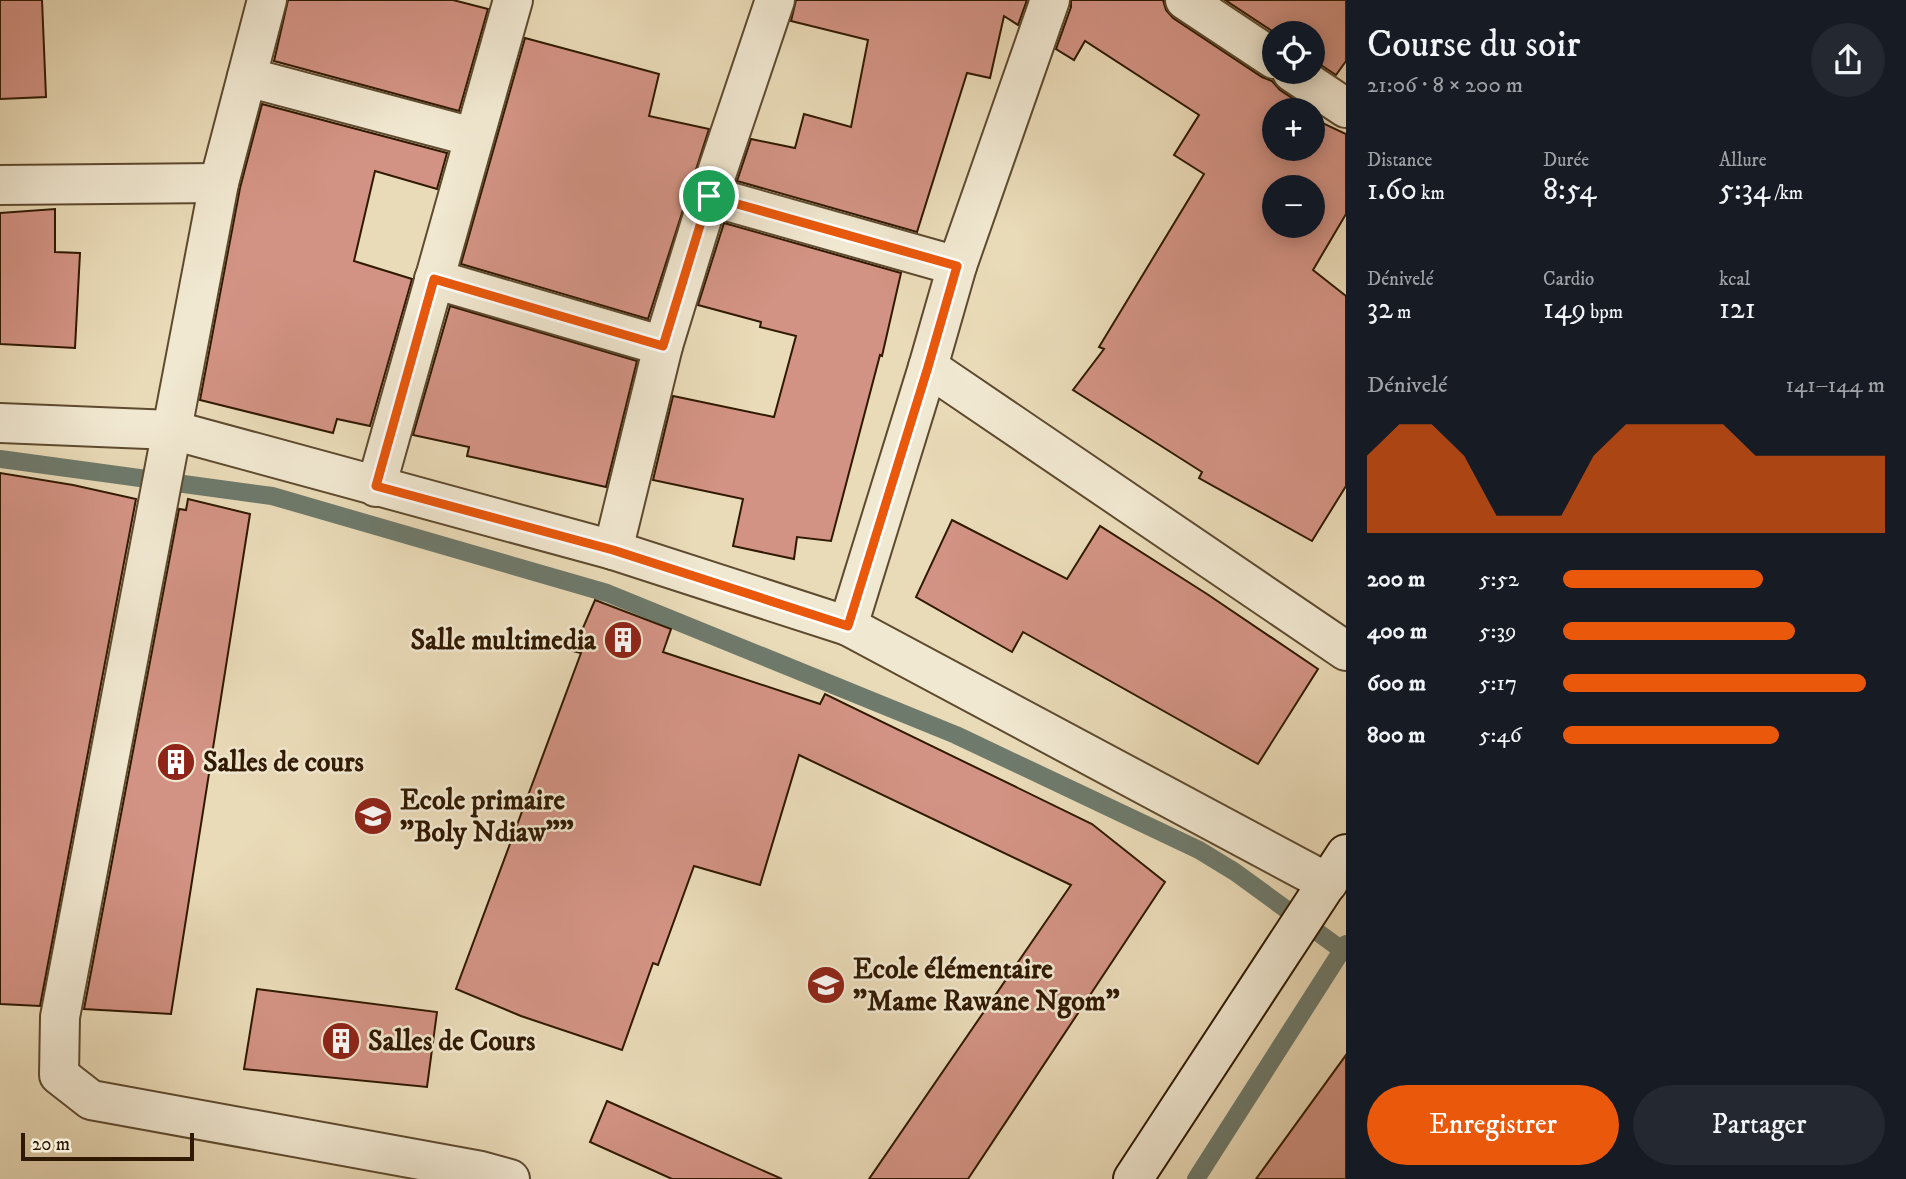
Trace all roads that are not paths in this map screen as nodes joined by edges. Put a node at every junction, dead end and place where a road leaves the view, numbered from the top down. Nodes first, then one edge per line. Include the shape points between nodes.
1 (267, 0) edge
2 (513, 0) edge
3 (775, 0) edge
4 (1050, 0) edge
5 (1185, 0) edge
6 (1262, 52) edge
7 (247, 77) junction
8 (1310, 84) edge
9 (1346, 108) edge
10 (473, 137) junction
11 (219, 183) junction
12 (0, 185) edge
13 (709, 196) junction
14 (957, 266) junction
15 (434, 279) junction
16 (663, 346) junction
17 (928, 367) junction
18 (0, 422) edge
19 (172, 430) junction
20 (376, 486) junction
21 (613, 550) junction
22 (848, 626) junction
23 (1346, 651) edge
24 (1337, 869) edge
25 (510, 1179) edge
26 (1133, 1179) edge

1 - 7 street
2 - 10 street
3 - 13 street
4 - 14 street
5 - 6 street
7 - 10 street
7 - 11 street
8 - 9 street
10 - 15 street
11 - 12 street
11 - 19 street
13 - 14 street
13 - 16 street
14 - 17 street
15 - 16 street
15 - 20 street
16 - 21 street
17 - 22 street
17 - 23 street
18 - 19 street
19 - 20 street
19 - 25 street via 60,1017 59,1075 91,1100
20 - 21 street
21 - 22 street
22 - 24 street
24 - 26 street

